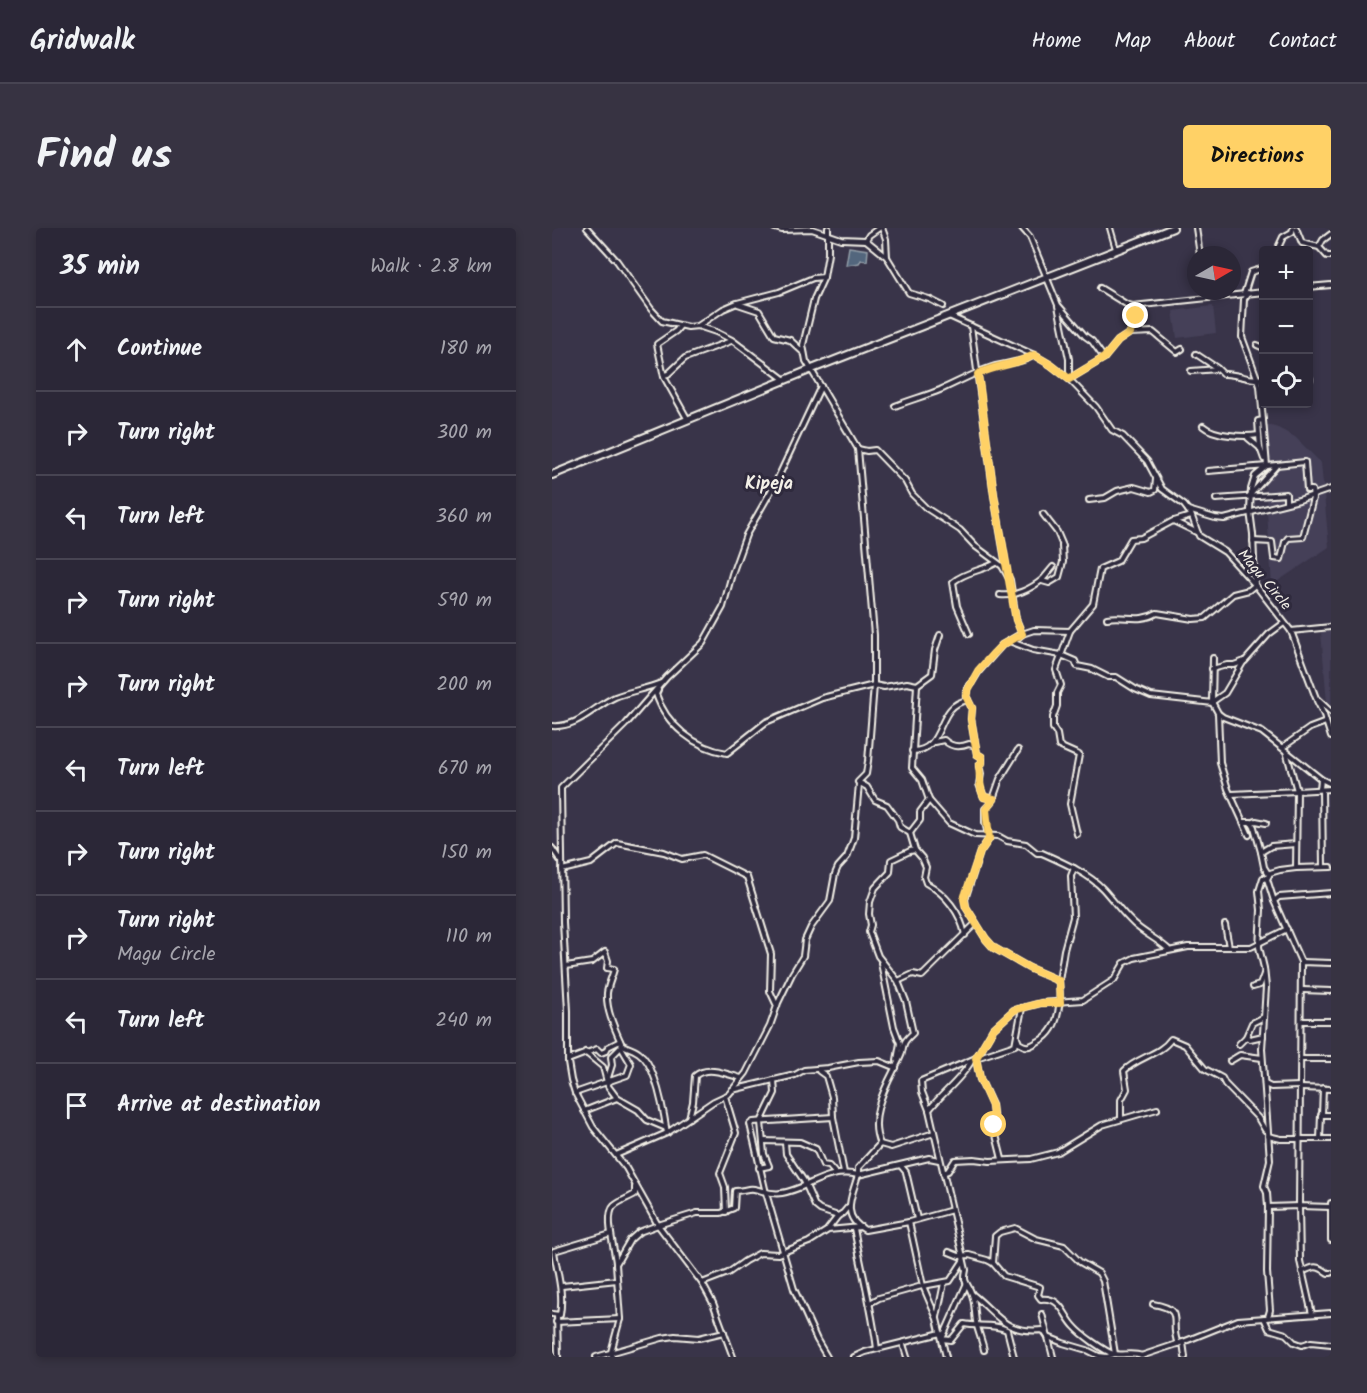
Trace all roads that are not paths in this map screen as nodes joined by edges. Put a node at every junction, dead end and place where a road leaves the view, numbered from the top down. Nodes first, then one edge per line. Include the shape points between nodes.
1 (588, 228) edge
2 (775, 228) edge
3 (828, 228) edge
4 (881, 228) edge
5 (1022, 228) edge
6 (1110, 228) edge
7 (1173, 228) edge
8 (1196, 228) edge
9 (1295, 228) edge
10 (1331, 234) edge
11 (828, 235) junction
12 (866, 240) junction
13 (1302, 243) junction
14 (1199, 246) edge
15 (1279, 246) edge
16 (1303, 246) edge
17 (1310, 246) edge
18 (1313, 247) edge
19 (1319, 247) junction
20 (1116, 249) junction
21 (1331, 256) edge
22 (887, 257) junction
23 (1259, 269) edge
24 (824, 277) junction
25 (1046, 277) junction
26 (1331, 285) edge
27 (1313, 287) edge
28 (1100, 288) dead end
29 (1259, 292) edge
30 (1246, 293) junction
31 (1241, 294) edge
32 (1187, 300) edge
33 (737, 303) junction
34 (1058, 305) junction
35 (943, 306) dead end
36 (1141, 306) junction
37 (949, 316) junction
38 (680, 326) junction
39 (698, 326) junction
40 (971, 326) junction
41 (1130, 333) junction
42 (732, 340) junction
43 (1182, 349) dead end
44 (804, 353) junction
45 (1196, 354) dead end
46 (1034, 355) junction
47 (1104, 358) junction
48 (812, 369) junction
49 (1218, 369) junction
50 (1191, 371) dead end
51 (978, 374) junction
52 (664, 375) junction
53 (1069, 379) junction
54 (786, 381) junction
55 (1257, 381) junction
56 (820, 386) junction
57 (896, 406) dead end
58 (1263, 420) junction
59 (688, 421) junction
60 (1203, 426) dead end
61 (1258, 435) junction
62 (1247, 437) junction
63 (1260, 448) junction
64 (858, 449) junction
65 (1278, 465) junction
66 (1267, 466) junction
67 (1208, 471) dead end
68 (552, 475) edge
69 (1156, 478) junction
70 (1331, 489) edge
71 (1313, 494) junction
72 (1250, 496) junction
73 (1216, 499) dead end
74 (1089, 500) dead end
75 (1286, 502) junction
76 (1187, 509) junction
77 (1250, 511) junction
78 (1043, 514) dead end
79 (1191, 516) junction
80 (1173, 521) junction
81 (1198, 533) junction
82 (1253, 541) junction
83 (996, 563) junction
84 (1053, 567) dead end
85 (1007, 574) junction
86 (1043, 579) junction
87 (1255, 585) junction
88 (1012, 595) junction
89 (1000, 596) dead end
90 (1107, 618) dead end
91 (1284, 623) junction
92 (1331, 627) edge
93 (1070, 631) junction
94 (1291, 631) junction
95 (969, 634) dead end
96 (1022, 634) junction
97 (940, 635) dead end
98 (1008, 641) junction
99 (1061, 655) junction
100 (1213, 658) dead end
101 (1245, 661) junction
102 (1212, 669) junction
103 (665, 680) junction
104 (874, 685) junction
105 (659, 686) junction
106 (917, 686) junction
107 (1316, 698) junction
108 (968, 700) junction
109 (1213, 703) junction
110 (1331, 712) edge
111 (1218, 713) junction
112 (1326, 722) junction
113 (552, 726) edge
114 (1331, 737) edge
115 (934, 742) junction
116 (975, 747) junction
117 (1284, 748) junction
118 (1018, 750) dead end
119 (912, 751) junction
120 (1321, 779) junction
121 (858, 784) junction
122 (1331, 784) edge
123 (1321, 789) junction
124 (1331, 789) edge
125 (1297, 791) junction
126 (1232, 794) junction
127 (994, 799) junction
128 (929, 800) junction
129 (1244, 822) junction
130 (1251, 823) junction
131 (1266, 824) dead end
132 (910, 833) junction
133 (1077, 834) dead end
134 (1249, 835) dead end
135 (988, 836) junction
136 (1296, 844) junction
137 (552, 848) edge
138 (915, 850) junction
139 (1261, 852) junction
140 (561, 862) junction
141 (1323, 867) junction
142 (1331, 867) edge
143 (1074, 868) junction
144 (1296, 868) junction
145 (562, 870) junction
146 (1268, 877) junction
147 (1331, 893) edge
148 (1275, 901) junction
149 (976, 923) junction
150 (1225, 925) dead end
151 (1287, 929) junction
152 (965, 935) junction
153 (1259, 943) junction
154 (1229, 947) junction
155 (1168, 950) junction
156 (880, 959) junction
157 (1301, 962) junction
158 (1331, 963) edge
159 (566, 966) junction
160 (1264, 973) junction
161 (898, 981) junction
162 (1059, 981) junction
163 (1252, 987) dead end
164 (1301, 990) junction
165 (1331, 991) edge
166 (1074, 1002) junction
167 (1061, 1003) junction
168 (777, 1006) junction
169 (1022, 1008) junction
170 (1059, 1010) junction
171 (1264, 1017) junction
172 (1301, 1021) junction
173 (1331, 1021) edge
174 (1263, 1036) junction
175 (1246, 1037) junction
176 (1017, 1038) junction
177 (1239, 1044) dead end
178 (621, 1045) junction
179 (585, 1052) junction
180 (1263, 1058) junction
181 (974, 1059) junction
182 (1301, 1059) junction
183 (1331, 1059) edge
184 (568, 1060) junction
185 (1230, 1061) dead end
186 (896, 1068) junction
187 (815, 1070) junction
188 (741, 1078) junction
189 (774, 1080) junction
190 (607, 1081) junction
191 (1265, 1084) junction
192 (1300, 1087) junction
193 (1271, 1088) junction
194 (1323, 1088) junction
195 (1331, 1089) edge
196 (731, 1090) junction
197 (1265, 1092) junction
198 (575, 1093) junction
199 (725, 1096) junction
200 (617, 1098) junction
201 (1157, 1109) dead end
202 (929, 1110) junction
203 (585, 1111) junction
204 (1266, 1112) junction
205 (1322, 1115) junction
206 (1331, 1115) edge
207 (1255, 1116) junction
208 (833, 1117) junction
209 (689, 1118) junction
210 (1121, 1118) junction
211 (761, 1122) junction
212 (667, 1130) junction
213 (934, 1133) junction
214 (1267, 1135) junction
215 (1299, 1139) junction
216 (1320, 1139) junction
217 (763, 1141) junction
218 (1330, 1141) edge
219 (785, 1143) junction
220 (880, 1144) junction
221 (616, 1155) junction
222 (1002, 1159) junction
223 (939, 1160) junction
224 (900, 1166) junction
225 (759, 1168) junction
226 (835, 1173) junction
227 (844, 1173) junction
228 (943, 1173) junction
229 (858, 1175) junction
230 (633, 1181) junction
231 (806, 1186) junction
232 (766, 1193) junction
233 (849, 1206) junction
234 (1299, 1206) junction
235 (1331, 1206) edge
236 (1268, 1207) junction
237 (952, 1210) junction
238 (726, 1212) junction
239 (838, 1216) junction
240 (917, 1219) junction
241 (909, 1222) junction
242 (658, 1225) junction
243 (861, 1227) junction
244 (854, 1228) junction
245 (828, 1230) junction
246 (611, 1234) junction
247 (1331, 1240) edge
248 (949, 1252) dead end
249 (783, 1253) junction
250 (962, 1255) junction
251 (964, 1261) junction
252 (993, 1263) junction
253 (616, 1264) junction
254 (1302, 1272) junction
255 (1331, 1273) edge
256 (617, 1280) junction
257 (702, 1283) junction
258 (944, 1283) junction
259 (966, 1285) junction
260 (562, 1286) junction
261 (923, 1286) junction
262 (972, 1294) junction
263 (870, 1303) junction
264 (1153, 1304) dead end
265 (1331, 1313) edge
266 (1042, 1314) dead end
267 (1312, 1314) junction
268 (554, 1315) edge
269 (1266, 1317) junction
270 (937, 1318) junction
271 (620, 1319) junction
272 (556, 1322) junction
273 (977, 1327) junction
274 (724, 1332) junction
275 (940, 1334) junction
276 (1048, 1337) junction
277 (942, 1339) junction
278 (1181, 1343) junction
279 (903, 1344) junction
280 (1331, 1344) edge
281 (877, 1349) junction
282 (984, 1350) dead end
283 (1114, 1354) junction
284 (612, 1355) edge
285 (1140, 1356) edge
286 (558, 1357) edge
287 (596, 1357) edge
288 (733, 1357) edge
289 (827, 1357) edge
290 (854, 1357) edge
291 (907, 1357) edge
292 (946, 1357) edge
293 (1014, 1357) edge
294 (1053, 1357) edge
295 (1185, 1357) edge

1 - 38 street via 662,321
2 - 11 street via 812,229
3 - 11 street
4 - 12 street
4 - 22 street
5 - 25 street via 1030,237
6 - 20 street
7 - 20 main road
8 - 14 street
9 - 13 street
9 - 15 street
10 - 19 street
11 - 12 street
11 - 24 street
12 - 22 street
13 - 16 street
13 - 17 street
18 - 19 street
19 - 21 street
20 - 25 main road
22 - 35 street via 909,293
23 - 30 street via 1251,272
24 - 33 street
24 - 44 street via 809,314 802,345
25 - 34 street
25 - 37 main road
26 - 27 street
28 - 36 street via 1126,304
29 - 30 street
30 - 31 street
30 - 55 street via 1242,337
32 - 36 street
33 - 39 street
33 - 44 street via 759,311 774,336 790,340
34 - 47 street
34 - 53 street
36 - 41 street
37 - 40 street
37 - 48 main road
38 - 39 street
38 - 52 street via 657,344
39 - 42 street
40 - 46 street
40 - 51 street
41 - 43 street via 1154,332 1177,352
41 - 47 street
42 - 52 street via 685,358
42 - 54 street
44 - 48 street
45 - 49 street
46 - 51 street
46 - 53 street
47 - 53 street
48 - 54 main road
48 - 56 street
49 - 50 street
49 - 55 street via 1223,375
51 - 57 street
51 - 85 street
52 - 59 street
53 - 69 street via 1112,430 1147,461
54 - 59 main road
55 - 58 street
56 - 64 street
56 - 103 street via 741,548 723,607 703,643
58 - 61 street via 1258,422
58 - 66 street
59 - 68 main road
60 - 62 street via 1215,434
61 - 62 street
61 - 63 street
62 - 63 street
63 - 66 street
64 - 83 street via 875,450 926,508 960,530
64 - 104 street via 874,635
65 - 66 street
65 - 71 street via 1305,462 1306,490
65 - 72 street
66 - 67 street
66 - 72 street via 1255,476
69 - 74 street via 1155,490 1151,492 1134,488
69 - 76 street via 1162,489
70 - 71 street
71 - 75 street
71 - 82 street via 1303,537 1288,538 1281,559 1274,558 1272,542
72 - 73 street
72 - 75 street via 1286,494
72 - 77 street
75 - 77 street
76 - 77 street via 1224,519
76 - 79 street
77 - 82 street
78 - 86 street via 1063,546 1059,577 1048,583
79 - 80 street
79 - 81 street
80 - 81 street, Magu Circle
80 - 93 street via 1141,538 1131,539 1118,561 1100,569 1093,604
81 - 87 street, Magu Circle via 1225,552
82 - 87 street
83 - 85 street
83 - 95 street via 961,575 953,582 957,606
84 - 86 street
85 - 88 street
86 - 88 street
87 - 90 street via 1228,597 1205,618 1157,613 1133,620
87 - 91 street, Magu Circle
88 - 89 street
88 - 96 street
91 - 94 street, Magu Circle
91 - 101 street
92 - 94 street, Magu Circle
93 - 96 street via 1034,630
93 - 99 street
94 - 107 street
96 - 98 street
97 - 106 street via 932,674
98 - 99 street
98 - 108 street via 978,671 968,690
99 - 109 street via 1074,661 1074,665 1116,677 1151,696
99 - 133 street via 1056,670 1061,684 1053,728 1059,746 1078,755 1070,804
100 - 102 street
101 - 102 street
101 - 109 street via 1225,693
102 - 109 street
103 - 105 street
103 - 113 street via 618,696 572,724
104 - 105 street via 792,709 762,724 727,753 710,750 672,725 656,694
104 - 106 street
104 - 121 street via 866,774
105 - 140 street via 561,788
106 - 119 street
107 - 110 street
107 - 112 street
108 - 115 street via 948,710
108 - 116 street
109 - 111 street
111 - 117 street via 1262,732
111 - 126 street via 1220,764
112 - 114 street
112 - 117 street via 1310,728
115 - 116 street via 944,740 951,746
115 - 119 street via 923,750
116 - 127 street via 982,757 982,794
117 - 120 street
117 - 125 street
118 - 127 street via 1000,779
119 - 128 street via 912,768 922,780
120 - 122 street
120 - 123 street
121 - 132 street via 887,805 900,826
121 - 168 street via 851,848 835,874 831,901 811,927 803,956
123 - 124 street
123 - 125 street
123 - 141 street
125 - 126 street
125 - 136 street
126 - 129 street
127 - 135 street via 986,809
128 - 132 street
128 - 135 street via 949,823
129 - 130 street
129 - 134 street
130 - 131 street
130 - 139 street
132 - 138 street
135 - 143 street via 1026,844 1037,853
135 - 149 street via 965,893 966,907
136 - 139 street via 1271,846
136 - 144 street
137 - 140 street
138 - 152 street via 926,867 926,883 935,887 956,911
138 - 156 street via 891,860 890,872 875,888 869,932
139 - 146 street
140 - 145 street
141 - 142 street
141 - 144 street
143 - 155 street via 1102,888 1128,919
143 - 162 street via 1073,917
144 - 146 street
145 - 159 street
145 - 168 street via 591,863 617,843 682,859 703,855 747,877 771,954 770,991
146 - 148 street
146 - 153 street via 1261,881 1259,891
147 - 148 street via 1280,897
148 - 151 street
149 - 152 street
149 - 162 street via 994,948
150 - 154 street
151 - 153 street
151 - 157 street
152 - 161 street via 922,976 913,974
153 - 154 street
153 - 160 street
154 - 155 street
155 - 166 street via 1124,963 1114,980
156 - 161 street
156 - 186 street via 900,1042
157 - 158 street
157 - 164 street
159 - 178 street via 592,962 605,952 607,968 614,969 607,996 610,1017
159 - 184 street
160 - 163 street via 1260,985
160 - 171 street
161 - 186 street via 913,1033 904,1044
162 - 167 street
164 - 165 street
164 - 172 street
166 - 167 street
166 - 170 street
167 - 169 street
167 - 170 street
168 - 188 street via 763,1041
169 - 176 street
169 - 181 street via 1014,1010 993,1029
170 - 176 street via 1054,1028 1043,1040 1025,1047
171 - 174 street
171 - 175 street via 1252,1023
172 - 173 street
172 - 182 street
174 - 175 street
174 - 180 street
175 - 177 street
176 - 181 street via 1015,1046
178 - 179 street via 601,1053 597,1049
178 - 190 street via 611,1057
178 - 190 street via 630,1070 627,1075
178 - 212 street via 641,1053 648,1065 662,1101
179 - 184 street
179 - 190 street via 603,1067
180 - 185 street via 1240,1055
180 - 191 street
181 - 202 street
181 - 202 street via 921,1081
181 - 222 street via 992,1106
182 - 183 street
182 - 192 street
184 - 198 street
186 - 187 street via 868,1061
186 - 220 street via 877,1115
187 - 189 street
187 - 208 street via 826,1076
188 - 196 street
188 - 209 street via 718,1071 699,1072 695,1076
189 - 196 street
189 - 211 street via 775,1093
190 - 198 street
190 - 200 street
191 - 193 street
191 - 197 street
192 - 193 street
192 - 194 street
192 - 215 street
193 - 197 street
194 - 195 street
194 - 205 street
196 - 199 street
197 - 204 street
198 - 203 street
199 - 209 street
199 - 238 street via 736,1133 720,1173
200 - 203 street
200 - 212 street
201 - 210 street
202 - 213 street
203 - 221 street
204 - 207 street
204 - 214 street
205 - 206 street
205 - 216 street
207 - 210 street via 1222,1078 1205,1069 1188,1047 1171,1039 1124,1071 1127,1089 1121,1100
207 - 214 street
208 - 211 street
208 - 227 street
209 - 212 street
210 - 222 street via 1058,1152 1032,1160
211 - 217 street
211 - 225 street via 750,1124
212 - 221 street
213 - 220 street via 891,1147
213 - 223 street
214 - 215 street
214 - 236 street via 1270,1160 1264,1186
215 - 216 street
215 - 234 street
216 - 218 street
217 - 219 street
217 - 225 street via 769,1166
219 - 226 street via 800,1142 816,1149 820,1162
219 - 231 street via 786,1154
220 - 229 street via 858,1168
221 - 230 street
222 - 228 street via 955,1160
223 - 224 street via 929,1158
223 - 228 street
224 - 229 street
224 - 240 street via 906,1172
225 - 232 street
226 - 227 street
226 - 231 street
227 - 229 street
228 - 237 street
229 - 233 street
230 - 242 street
230 - 246 street via 636,1194 610,1211
231 - 232 street
231 - 239 street via 815,1206
232 - 238 street via 756,1189 735,1191 734,1208
232 - 249 street
233 - 239 street
233 - 243 street
234 - 235 street
234 - 236 street
234 - 254 street
235 - 247 street
236 - 269 street via 1266,1272 1270,1310
237 - 240 street
237 - 250 street
238 - 242 street via 697,1213
239 - 245 street
240 - 241 street
241 - 243 street via 865,1230
241 - 261 street
242 - 253 street via 630,1239
242 - 257 street
243 - 244 street
244 - 245 street
244 - 263 street
245 - 249 street
246 - 253 street
246 - 260 street via 554,1251
248 - 250 street
249 - 257 street via 760,1253 728,1273
249 - 289 street via 794,1289
250 - 251 street
250 - 252 street
251 - 258 street via 950,1281
251 - 259 street
252 - 283 street via 1004,1276 1040,1287 1041,1299 1055,1301 1075,1327
252 - 283 street via 995,1236 1016,1228 1036,1239 1064,1246 1099,1273 1103,1281
253 - 256 street
254 - 255 street via 1320,1266
254 - 267 street
256 - 260 street
256 - 271 street
257 - 274 street
258 - 261 street
258 - 270 street
259 - 262 street
259 - 277 street
260 - 268 street via 560,1315
261 - 263 street
261 - 270 street
262 - 273 street
262 - 276 street via 1004,1323 1025,1330 1042,1330
263 - 281 street
264 - 278 street via 1172,1311
265 - 267 street
266 - 276 street
267 - 269 street
268 - 272 street
269 - 278 street via 1238,1320
269 - 280 street via 1269,1329 1302,1345
270 - 275 street
271 - 272 street
271 - 284 street
272 - 286 street
273 - 277 street via 964,1324 951,1340
273 - 282 street
273 - 293 street via 1007,1330
274 - 284 street via 699,1338 662,1338
274 - 288 street
275 - 277 street
275 - 279 street
276 - 283 street via 1099,1356
276 - 294 street
277 - 292 street
278 - 285 street
278 - 295 street
279 - 281 street
279 - 291 street
281 - 290 street
283 - 285 street
284 - 287 street

